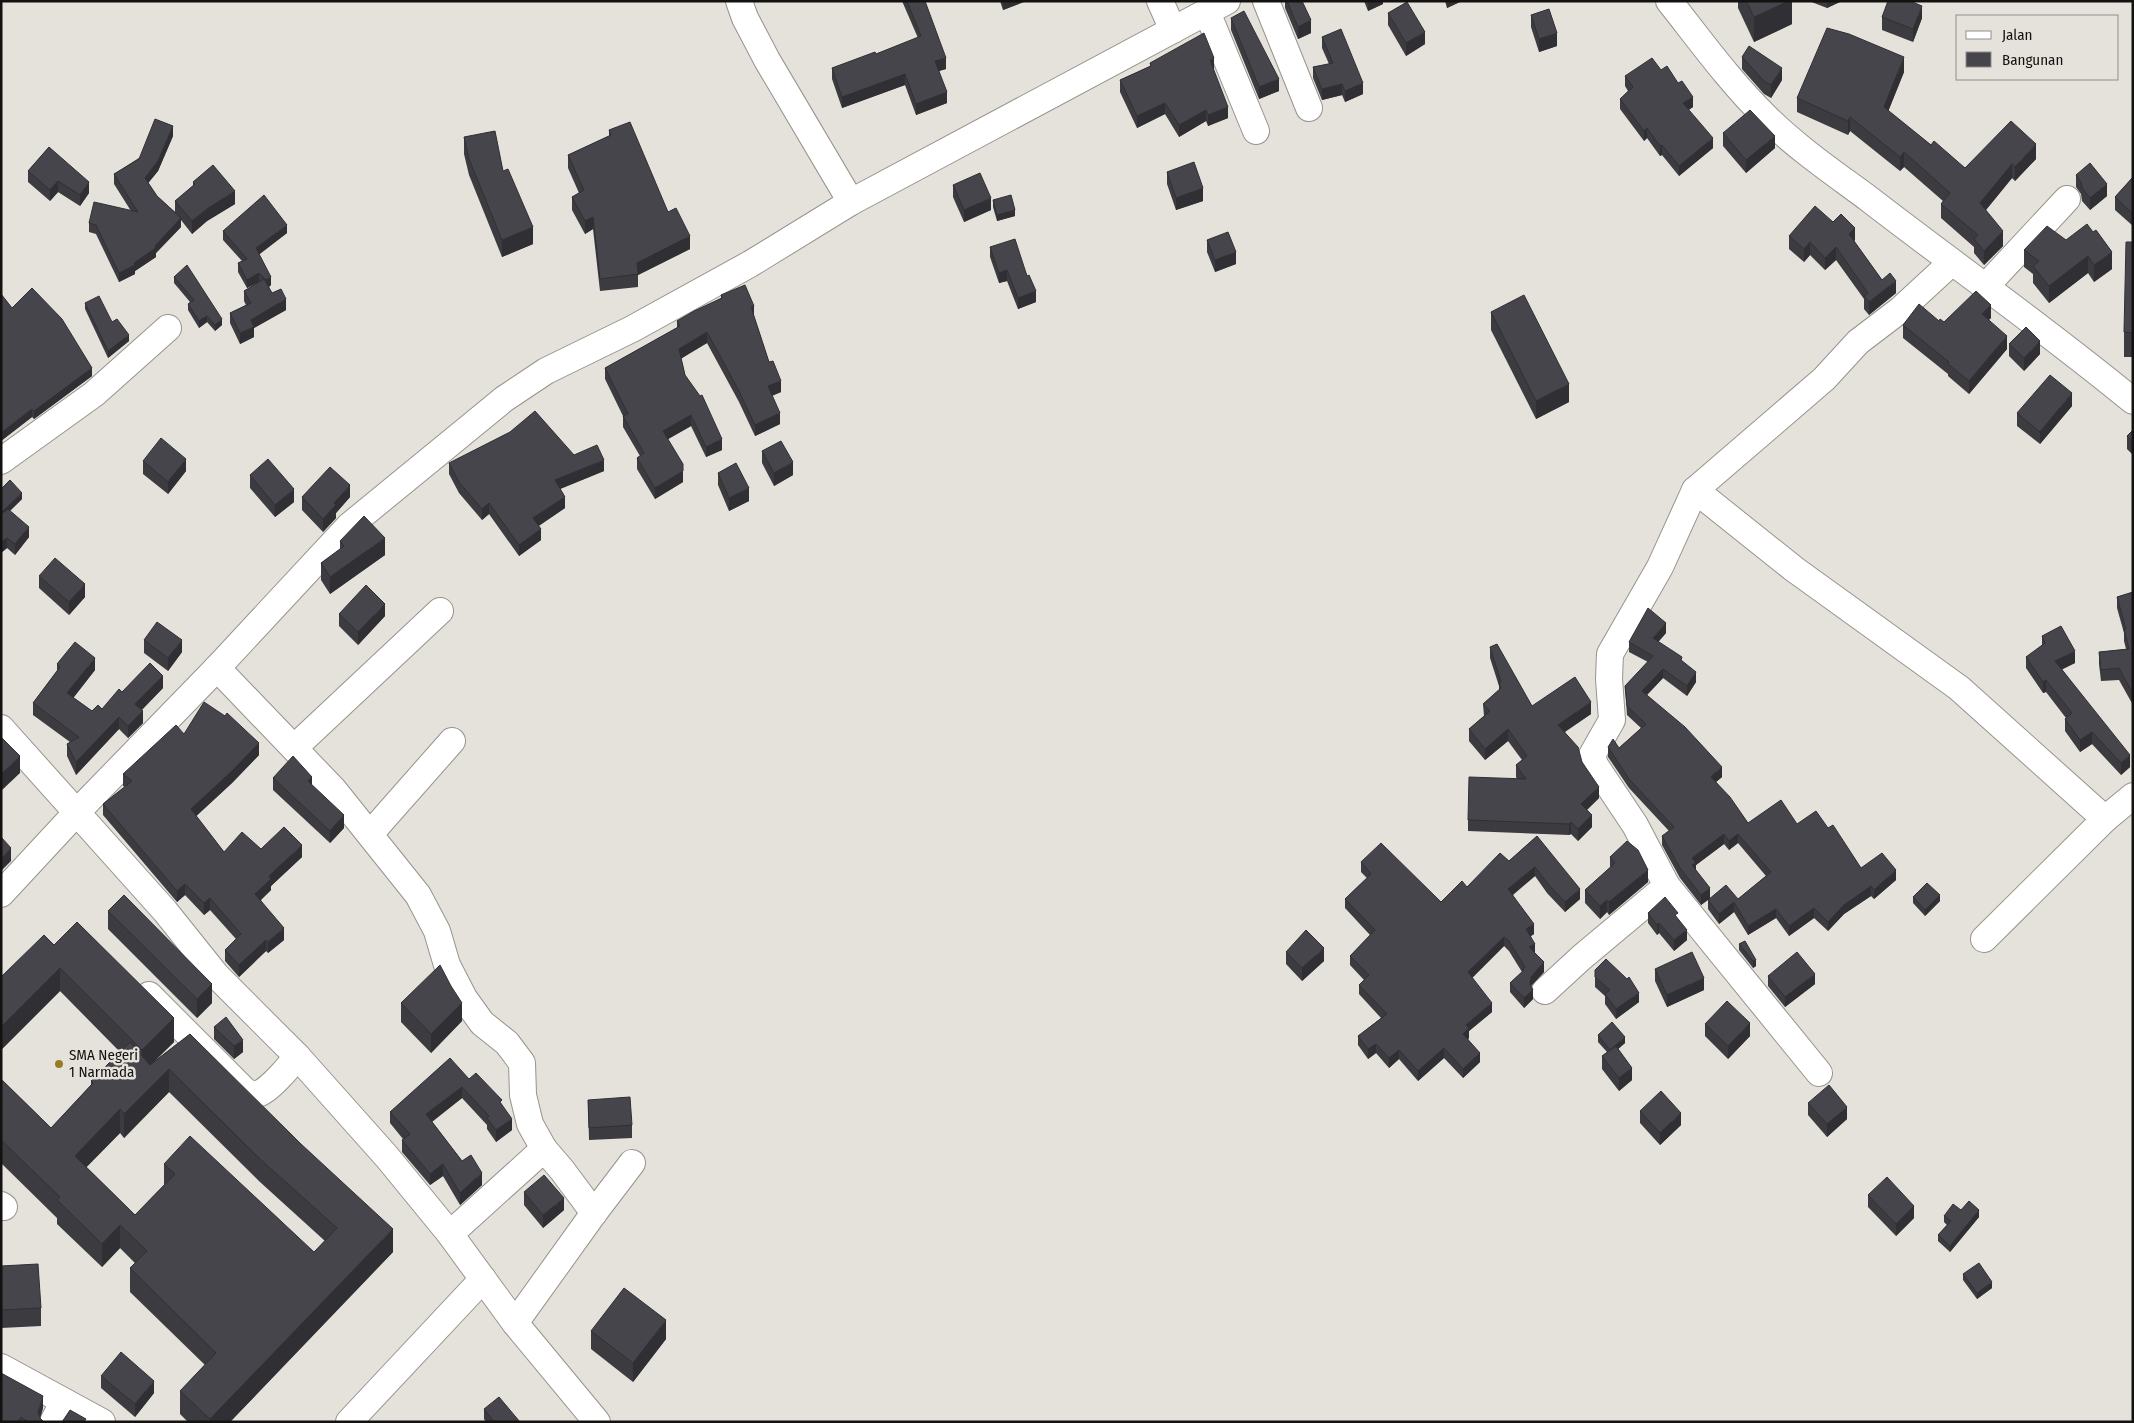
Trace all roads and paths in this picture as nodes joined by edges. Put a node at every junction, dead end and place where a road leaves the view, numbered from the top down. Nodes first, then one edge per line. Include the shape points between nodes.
1 (739, 1) edge
2 (1160, 1) edge
3 (1266, 1) edge
4 (1669, 1) edge
5 (1217, 7) edge
6 (1173, 30) junction
7 (1309, 108) dead end
8 (1256, 131) dead end
9 (2067, 199) dead end
10 (851, 202) junction
11 (1951, 263) junction
12 (1986, 286) junction
13 (168, 328) dead end
14 (2133, 401) edge
15 (1, 461) edge
16 (1695, 490) junction
17 (440, 611) dead end
18 (216, 668) junction
19 (1, 728) edge
20 (452, 741) dead end
21 (295, 748) junction
22 (2133, 796) edge
23 (2105, 819) junction
24 (68, 822) junction
25 (370, 834) junction
26 (1667, 886) junction
27 (1, 894) edge
28 (1984, 939) dead end
29 (135, 982) edge
30 (1545, 991) dead end
31 (288, 1067) junction
32 (1819, 1073) dead end
33 (544, 1149) junction
34 (632, 1163) dead end
35 (594, 1212) junction
36 (450, 1234) junction
37 (471, 1292) junction
38 (515, 1323) junction
39 (1, 1367) edge
40 (58, 1412) edge
41 (102, 1422) edge
42 (349, 1422) edge
43 (597, 1422) edge

1 - 10 street via 768,60
2 - 6 street
3 - 7 street
4 - 11 street via 1766,117 1806,152
5 - 6 street
5 - 8 street
6 - 10 street
9 - 12 street
10 - 18 street via 750,264 546,370 479,418 349,526
11 - 12 street
11 - 16 street via 1900,310 1871,330 1824,379
12 - 14 street
13 - 15 street via 94,394
16 - 23 street via 1794,569 1959,688
16 - 26 street via 1660,567 1610,654 1612,720 1592,755 1595,766 1635,825
17 - 21 street
18 - 21 street
18 - 24 street
19 - 24 street
20 - 25 street
21 - 25 street
22 - 23 street
23 - 28 street
24 - 27 street
24 - 31 street via 165,911
25 - 33 street via 418,895 437,931 447,965 464,998 482,1023 507,1043 522,1063 523,1095 530,1124
26 - 30 street
26 - 32 street
29 - 31 street via 246,1091 258,1094
31 - 36 street via 387,1157
33 - 35 street
33 - 36 street
34 - 35 street
35 - 38 street
36 - 37 street
37 - 38 street
37 - 42 street
38 - 43 street
39 - 40 street
40 - 41 street

